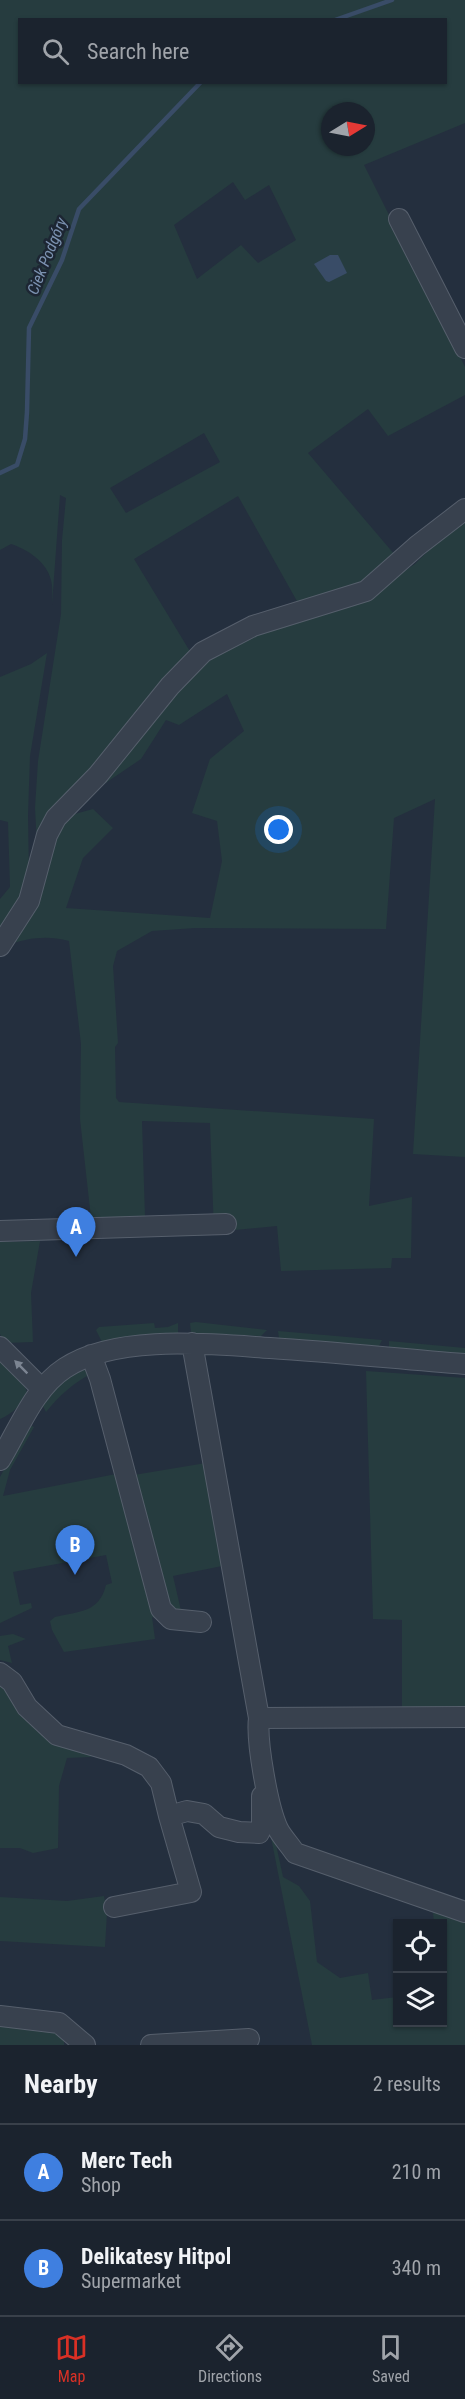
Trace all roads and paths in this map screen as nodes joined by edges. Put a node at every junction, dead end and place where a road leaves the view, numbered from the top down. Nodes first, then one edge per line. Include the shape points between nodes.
1 (399, 219) dead end
2 (465, 348) edge
3 (465, 509) edge
4 (0, 946) edge
5 (226, 1224) dead end
6 (0, 1231) edge
7 (192, 1343) junction
8 (0, 1347) edge
9 (91, 1355) junction
10 (465, 1364) edge
11 (41, 1388) junction
12 (10, 1429) edge
13 (0, 1460) edge
14 (201, 1622) dead end
15 (0, 1673) edge
16 (465, 1717) edge
17 (259, 1718) junction
18 (266, 1782) junction
19 (169, 1816) junction
20 (114, 1907) dead end
21 (465, 1912) edge
22 (0, 2016) edge
23 (249, 2038) dead end
24 (85, 2045) edge
25 (151, 2045) edge

1 - 2 street
3 - 4 street via 366,591 253,626 203,652 170,686 98,776 56,818 47,835 28,901
5 - 6 street
7 - 9 street
7 - 10 street
7 - 17 street
11 -> 8 street
9 - 11 street via 64,1368
9 - 14 street via 161,1610 171,1619
11 - 12 street
12 - 13 street
15 - 19 street via 12,1682 27,1707 57,1735 126,1755 149,1767 160,1783
16 - 17 street
17 - 18 street via 257,1733
18 - 19 street via 259,1833 219,1827 204,1814 188,1811
18 - 21 street via 278,1829 295,1853
19 - 20 street via 191,1892
22 - 24 street via 59,2024
23 - 25 street

